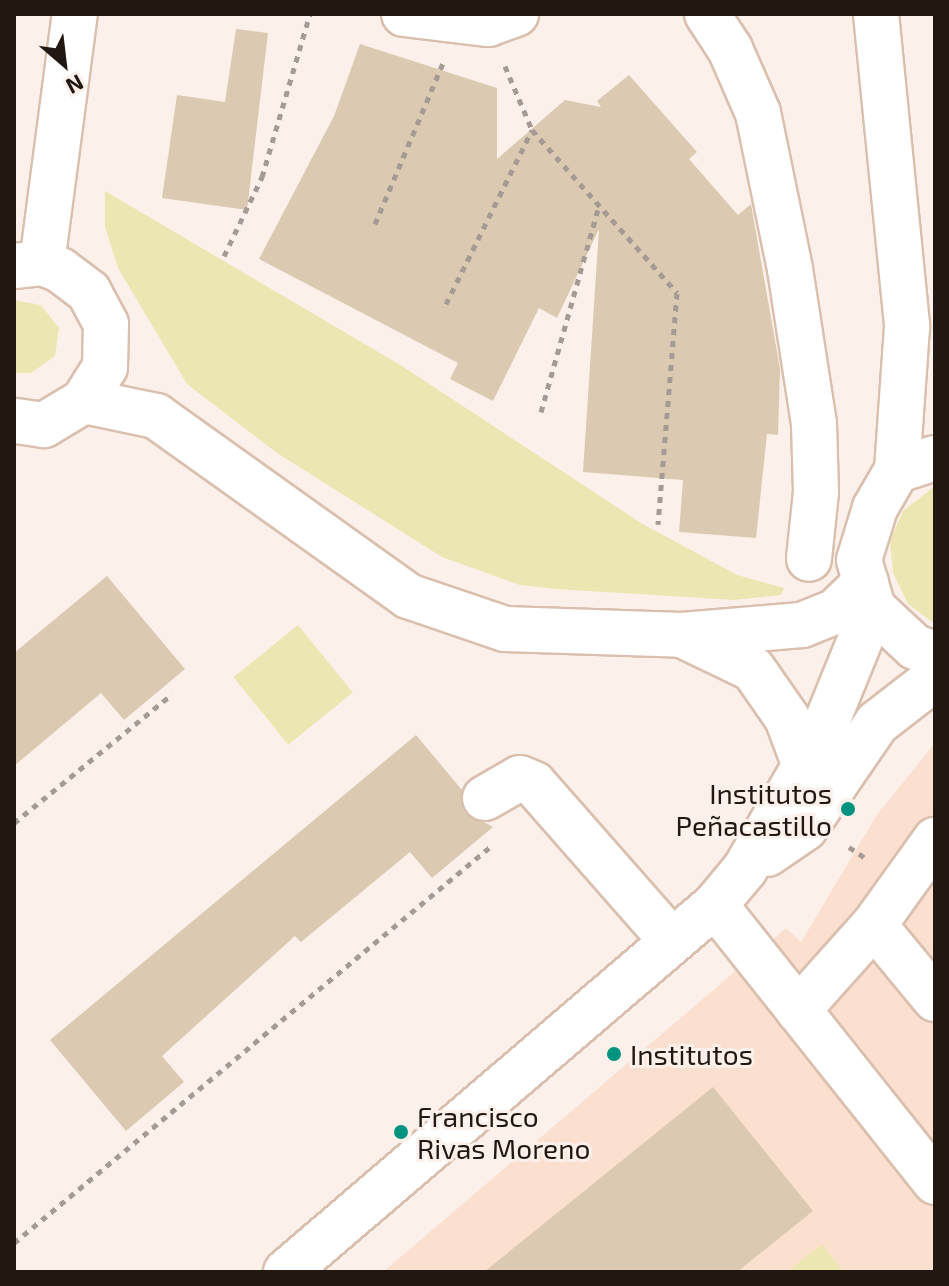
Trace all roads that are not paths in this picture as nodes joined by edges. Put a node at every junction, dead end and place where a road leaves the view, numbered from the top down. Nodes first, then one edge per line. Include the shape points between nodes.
1 (75, 14) edge
2 (404, 14) edge
3 (707, 14) edge
4 (876, 14) edge
5 (487, 20) edge
6 (28, 265) edge
7 (106, 324) junction
8 (907, 327) junction
9 (935, 387) edge
10 (84, 401) junction
11 (156, 416) junction
12 (24, 433) edge
13 (916, 464) edge
14 (809, 559) dead end
15 (870, 595) junction
16 (682, 635) junction
17 (935, 654) edge
18 (935, 678) edge
19 (774, 698) junction
20 (830, 716) junction
21 (877, 723) junction
22 (805, 766) junction
23 (485, 798) dead end
24 (935, 840) edge
25 (745, 869) junction
26 (715, 905) junction
27 (874, 925) junction
28 (672, 941) junction
29 (935, 999) edge
30 (798, 1010) junction
31 (935, 1182) edge
32 (286, 1272) edge

1 - 6 street
2 - 5 street
3 - 14 street via 730,49 758,113 790,269 814,424 816,492
4 - 8 street
6 - 7 street via 89,292
7 - 10 street via 105,367
7 - 11 street
8 - 9 street
8 - 13 street
10 - 11 street
10 - 12 street
11 - 16 street via 408,596 505,629
13 - 15 street via 875,508 859,560
15 - 16 street via 802,625
15 - 17 street via 915,647
15 - 20 street
16 - 19 street via 753,669
18 - 21 street
19 - 20 street
19 - 22 street
20 - 21 street
20 - 22 street
21 - 25 street via 805,828
22 - 25 street
23 - 28 street via 520,778 534,784
24 - 27 street
25 - 26 street
26 - 28 street
26 - 30 street
27 - 29 street
27 - 30 street
28 - 32 street
30 - 31 street

